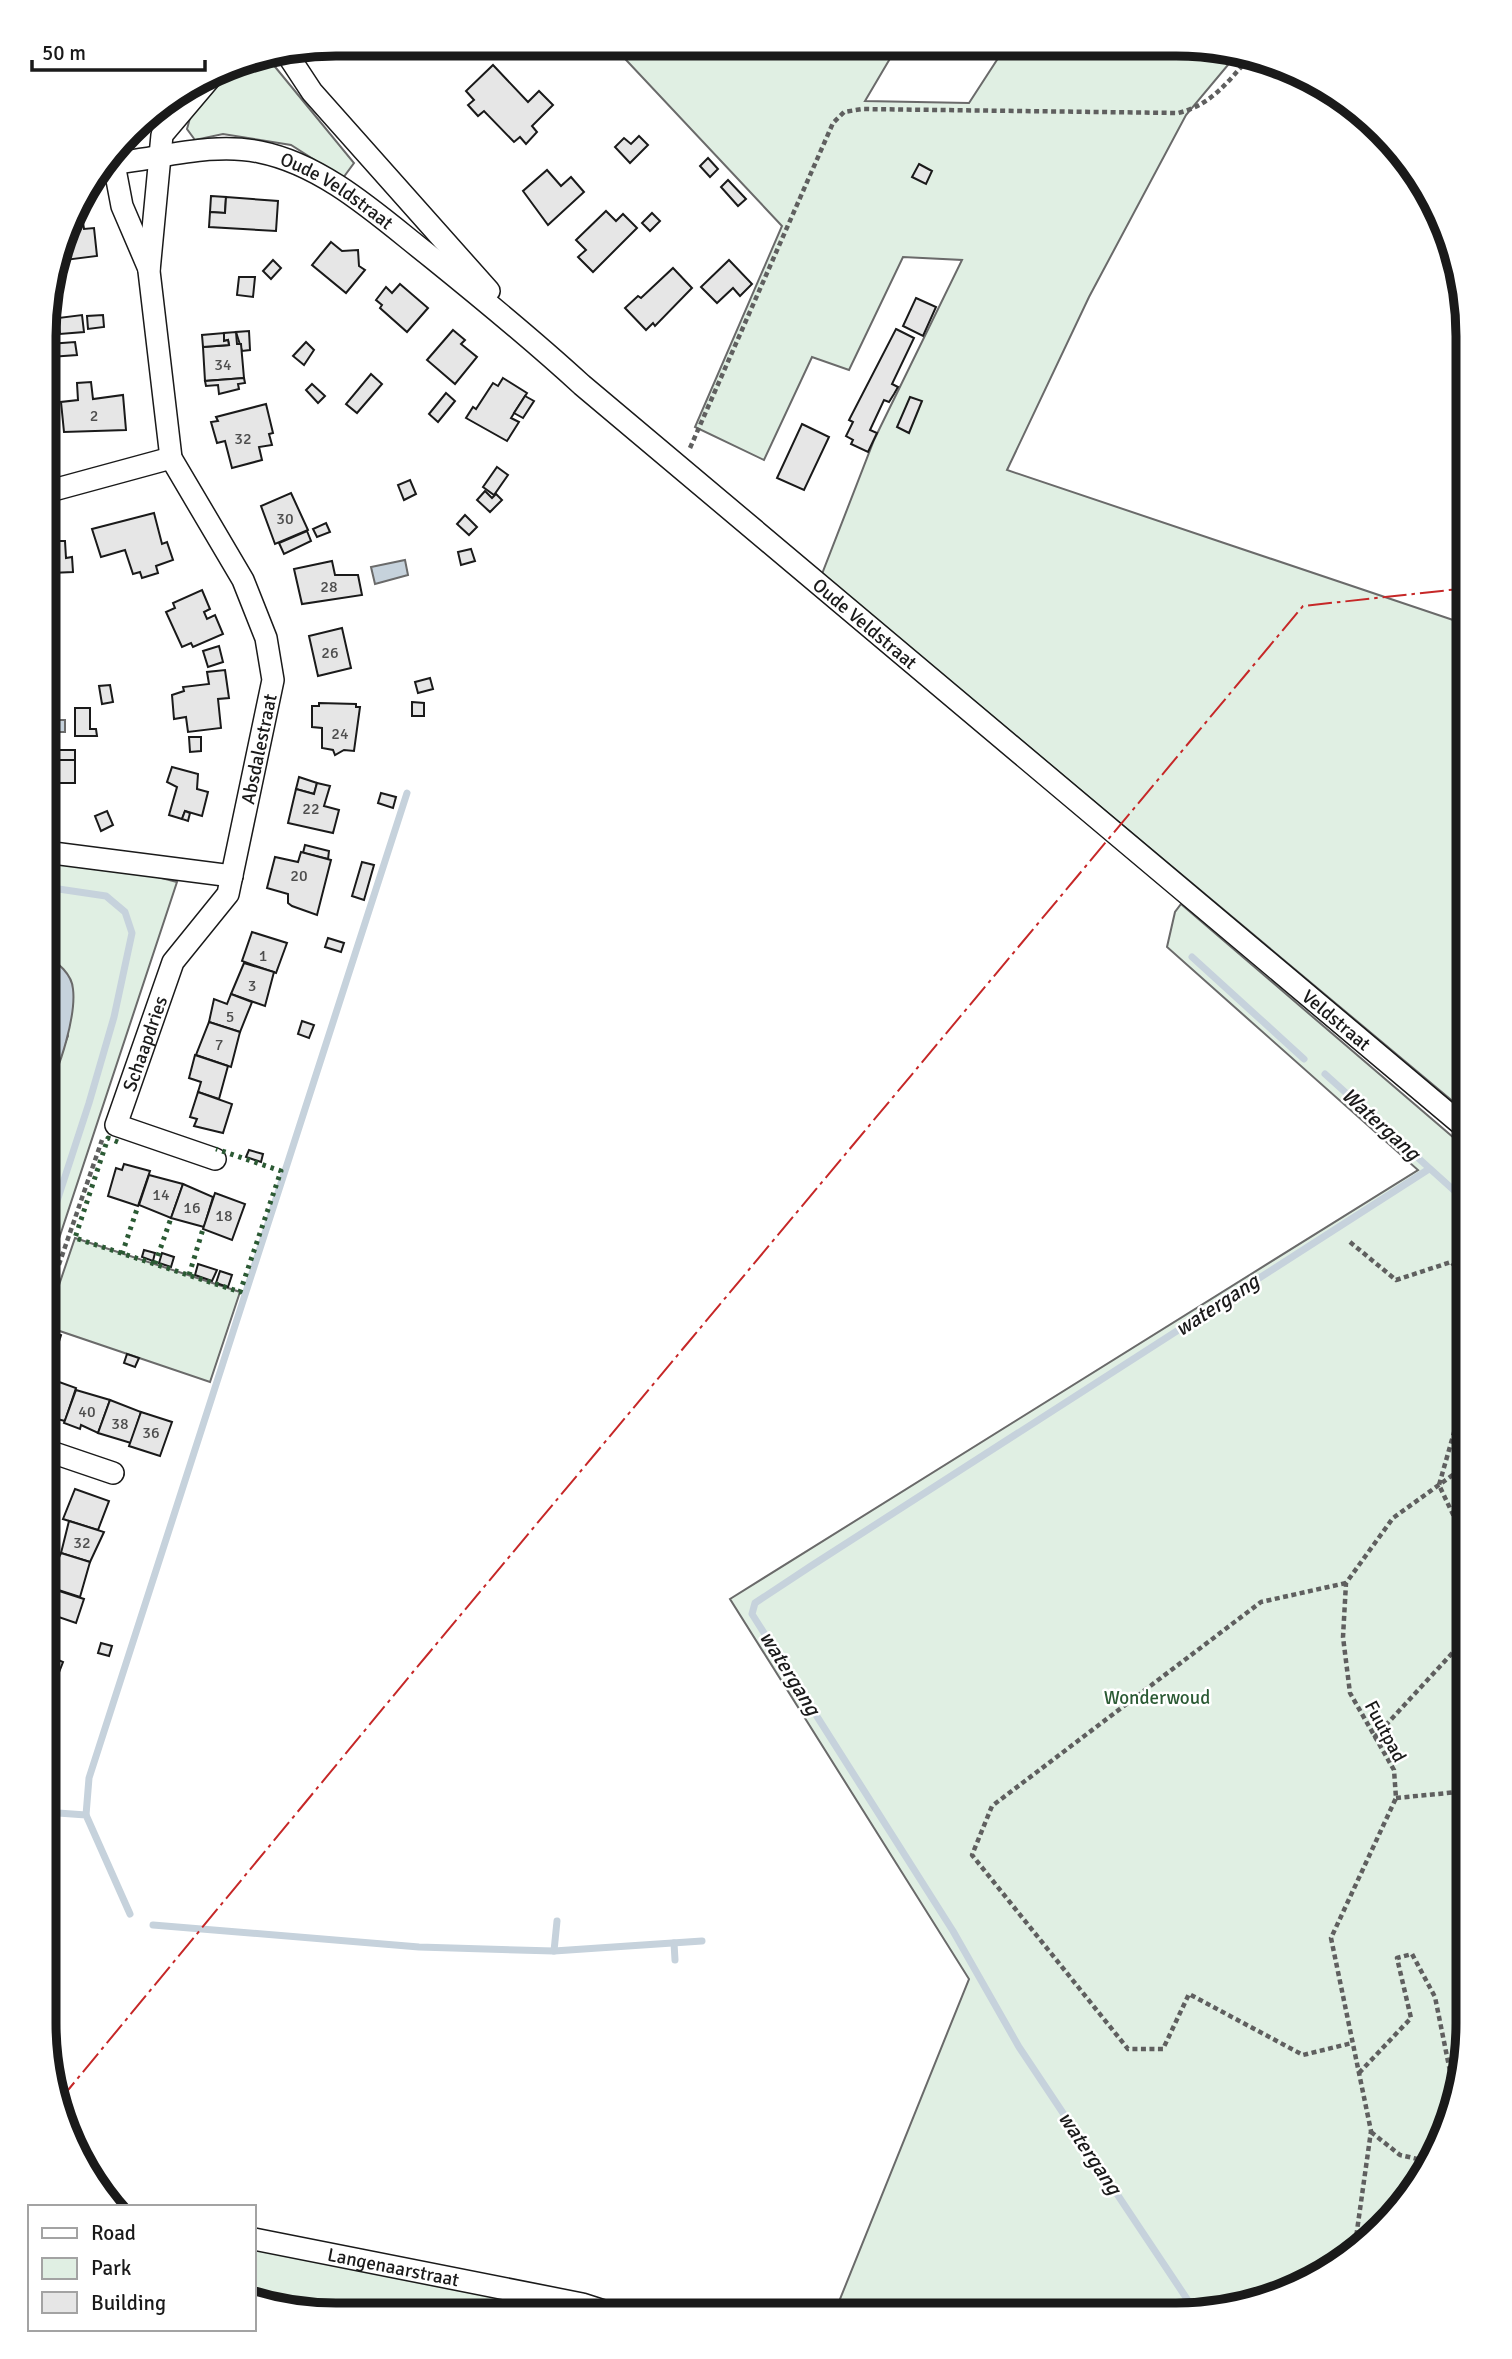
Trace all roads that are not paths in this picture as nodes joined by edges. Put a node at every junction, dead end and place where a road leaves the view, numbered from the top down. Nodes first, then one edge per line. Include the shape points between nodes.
1 (290, 60) edge
2 (198, 93) edge
3 (160, 157) junction
4 (116, 163) edge
5 (111, 169) edge
6 (149, 271) junction
7 (527, 334) junction
8 (171, 458) junction
9 (56, 489) edge
10 (56, 853) edge
11 (232, 876) junction
12 (1206, 907) joint
13 (1456, 1119) edge
14 (215, 1159) dead end
15 (56, 1454) edge
16 (113, 1473) dead end
17 (256, 2239) edge
18 (577, 2303) edge

1 - 7 street, Oude Veldstraat via 312,92
2 - 3 street, Absdalestraat via 162,135
3 - 4 street, Oude Veldstraat
3 - 6 street, Absdalestraat
3 - 7 street, Oude Veldstraat via 214,149 260,152 313,170 382,218
5 - 6 street, Absdalestraat
6 - 8 street, Absdalestraat
7 - 12 street, Oude Veldstraat
8 - 9 street
8 - 11 street, Absdalestraat via 243,580 266,638 273,680
10 - 11 street
11 - 14 street, Schaapdries via 228,894 173,962 116,1125
12 - 13 street, Veldstraat
15 - 16 street
17 - 18 street, Langenaarstraat

